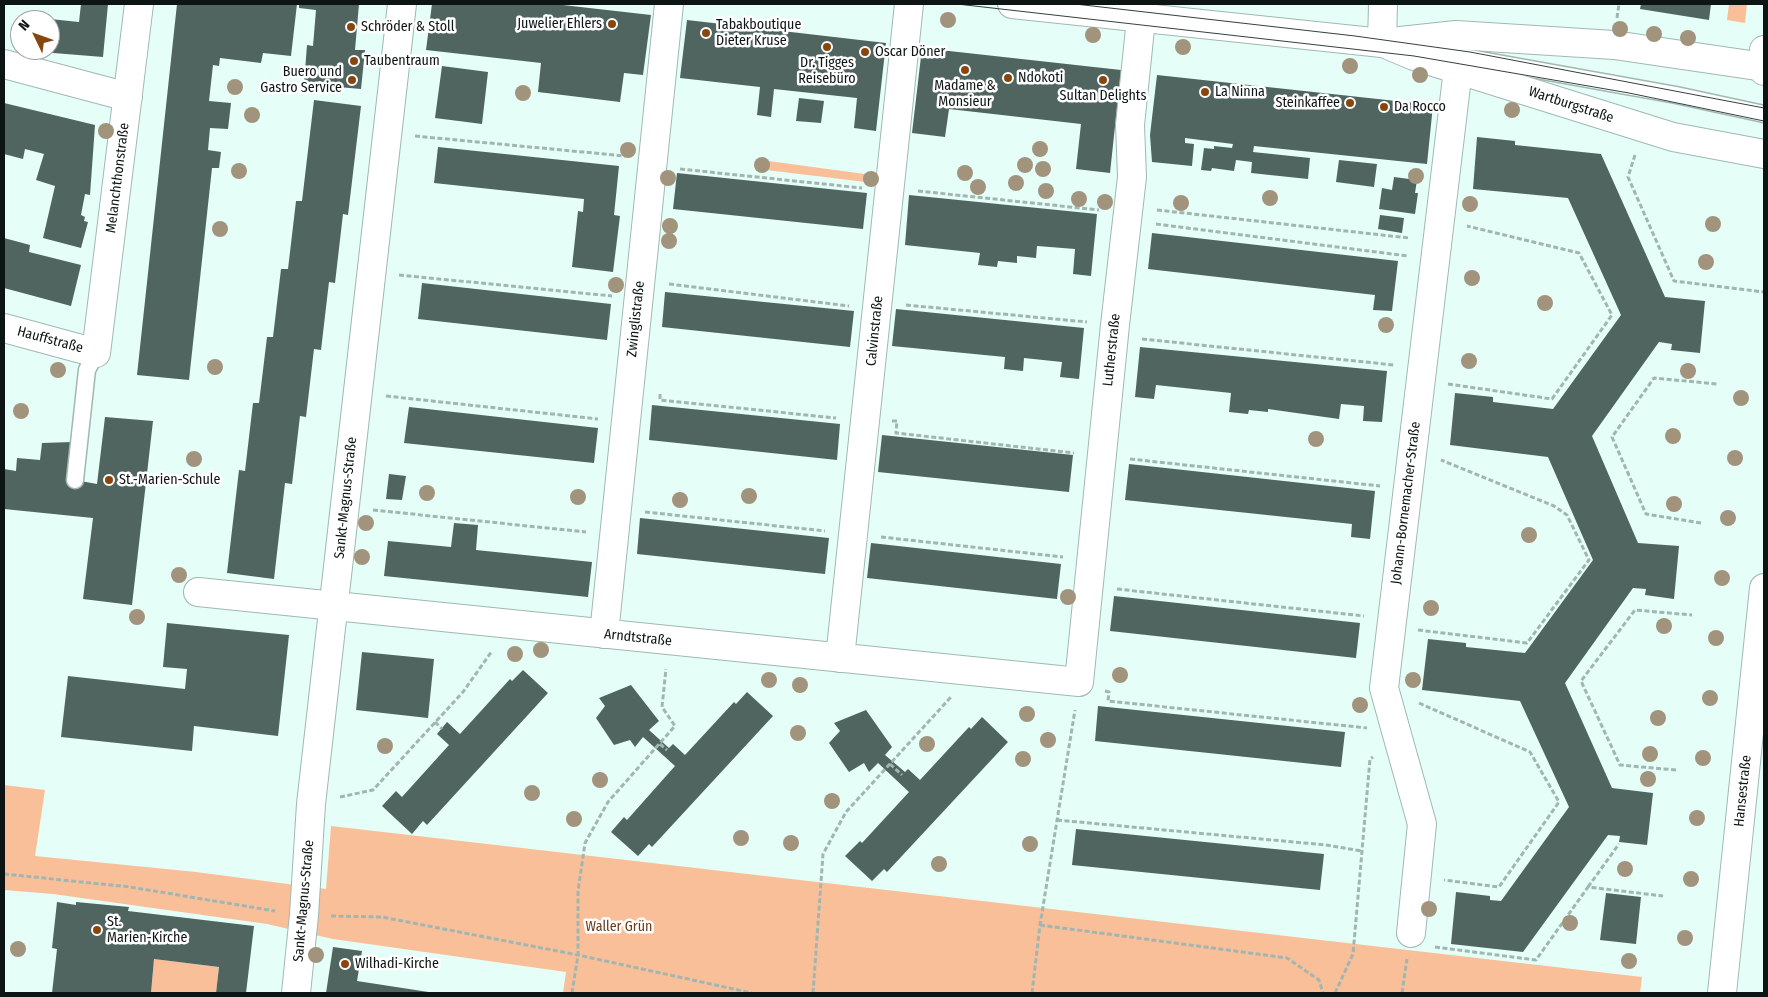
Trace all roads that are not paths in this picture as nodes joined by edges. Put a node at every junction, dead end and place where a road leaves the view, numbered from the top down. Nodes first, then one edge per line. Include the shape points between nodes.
1 (139, 4) edge
2 (402, 4) edge
3 (669, 4) edge
4 (909, 4) edge
5 (1012, 4) edge
6 (1383, 4) edge
7 (1141, 19) junction
8 (1382, 43) junction
9 (4, 64) edge
10 (1764, 64) edge
11 (1458, 69) junction
12 (128, 97) junction
13 (1764, 114) edge
14 (1764, 154) edge
15 (4, 328) edge
16 (96, 353) junction
17 (75, 480) dead end
18 (1764, 588) edge
19 (198, 592) dead end
20 (334, 607) junction
21 (604, 634) junction
22 (840, 658) junction
23 (1079, 682) joint
24 (1421, 940) road end
25 (296, 993) edge
26 (1722, 993) edge

1 - 12 street, Melanchthonstraße
2 - 20 street, Sankt-Magnus-Straße
3 - 21 street, Zwinglistraße
4 - 22 street, Calvinstraße via 902,191 877,310
5 - 7 street, Wartburgstraße
6 - 8 street
7 - 8 street, Wartburgstraße
7 - 23 street, Lutherstraße via 1130,125 1132,177
8 - 10 street, Wartburgstraße via 1456,35 1614,45
8 - 11 street, Wartburgstraße
8 - 13 lane via 1676,95
9 - 12 street
11 - 14 street, Wartburgstraße via 1673,137
11 - 24 street, Johann-Bornemacher-Straße via 1384,688 1422,824 1417,876
12 - 16 street, Melanchthonstraße
15 - 16 street, Hauffstraße
16 - 17 lane via 87,370
18 - 26 street, Hansestraße
19 - 20 street, Arndtstraße
20 - 21 street, Arndtstraße
20 - 25 street, Sankt-Magnus-Straße via 311,804
21 - 22 street, Arndtstraße
22 - 23 street, Arndtstraße

